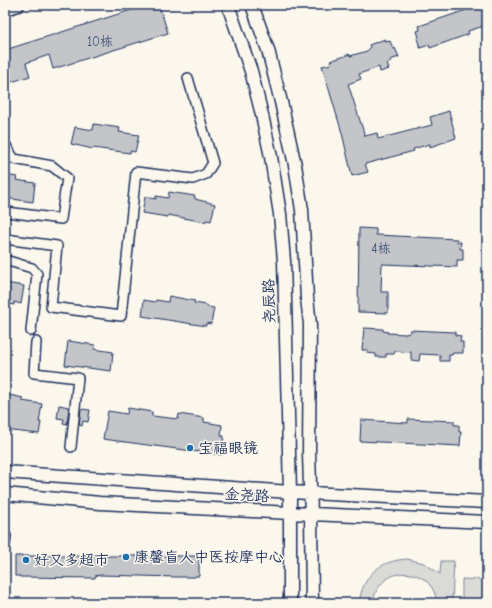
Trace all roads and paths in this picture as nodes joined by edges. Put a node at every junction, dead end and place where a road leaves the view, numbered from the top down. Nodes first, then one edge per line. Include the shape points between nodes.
1 (18, 5) edge
2 (228, 5) edge
3 (252, 5) edge
4 (5, 9) edge
5 (188, 78) dead end
6 (5, 144) edge
7 (5, 213) edge
8 (5, 239) edge
9 (5, 260) edge
10 (31, 331) dead end
11 (36, 342) dead end
12 (71, 447) dead end
13 (5, 472) edge
14 (290, 492) junction
15 (310, 493) junction
16 (5, 494) edge
17 (487, 502) edge
18 (290, 513) junction
19 (311, 514) junction
20 (487, 522) edge
21 (5, 535) edge
22 (5, 544) edge
23 (290, 603) edge
24 (312, 603) edge

1 - 4 main road
2 - 14 main road, 尧辰路 via 251,71 262,115 280,214 284,261
3 - 15 main road via 268,50 281,102 302,210 310,324
5 - 8 street via 213,162 206,174 193,179 136,172 121,316 51,307 57,246
6 - 7 street via 14,159 52,166 66,178 61,219
9 - 10 street via 32,268 37,274
11 - 12 street via 34,373 78,378
13 - 14 main road, 金尧路
14 - 15 main road, 金尧路
14 - 18 main road, 尧辰路
15 - 17 main road, 金尧路
15 - 19 main road
16 - 18 main road, 金尧路 via 100,503
18 - 19 main road, 金尧路
18 - 23 main road, 尧辰路
19 - 20 main road, 金尧路
19 - 24 main road
21 - 22 street

